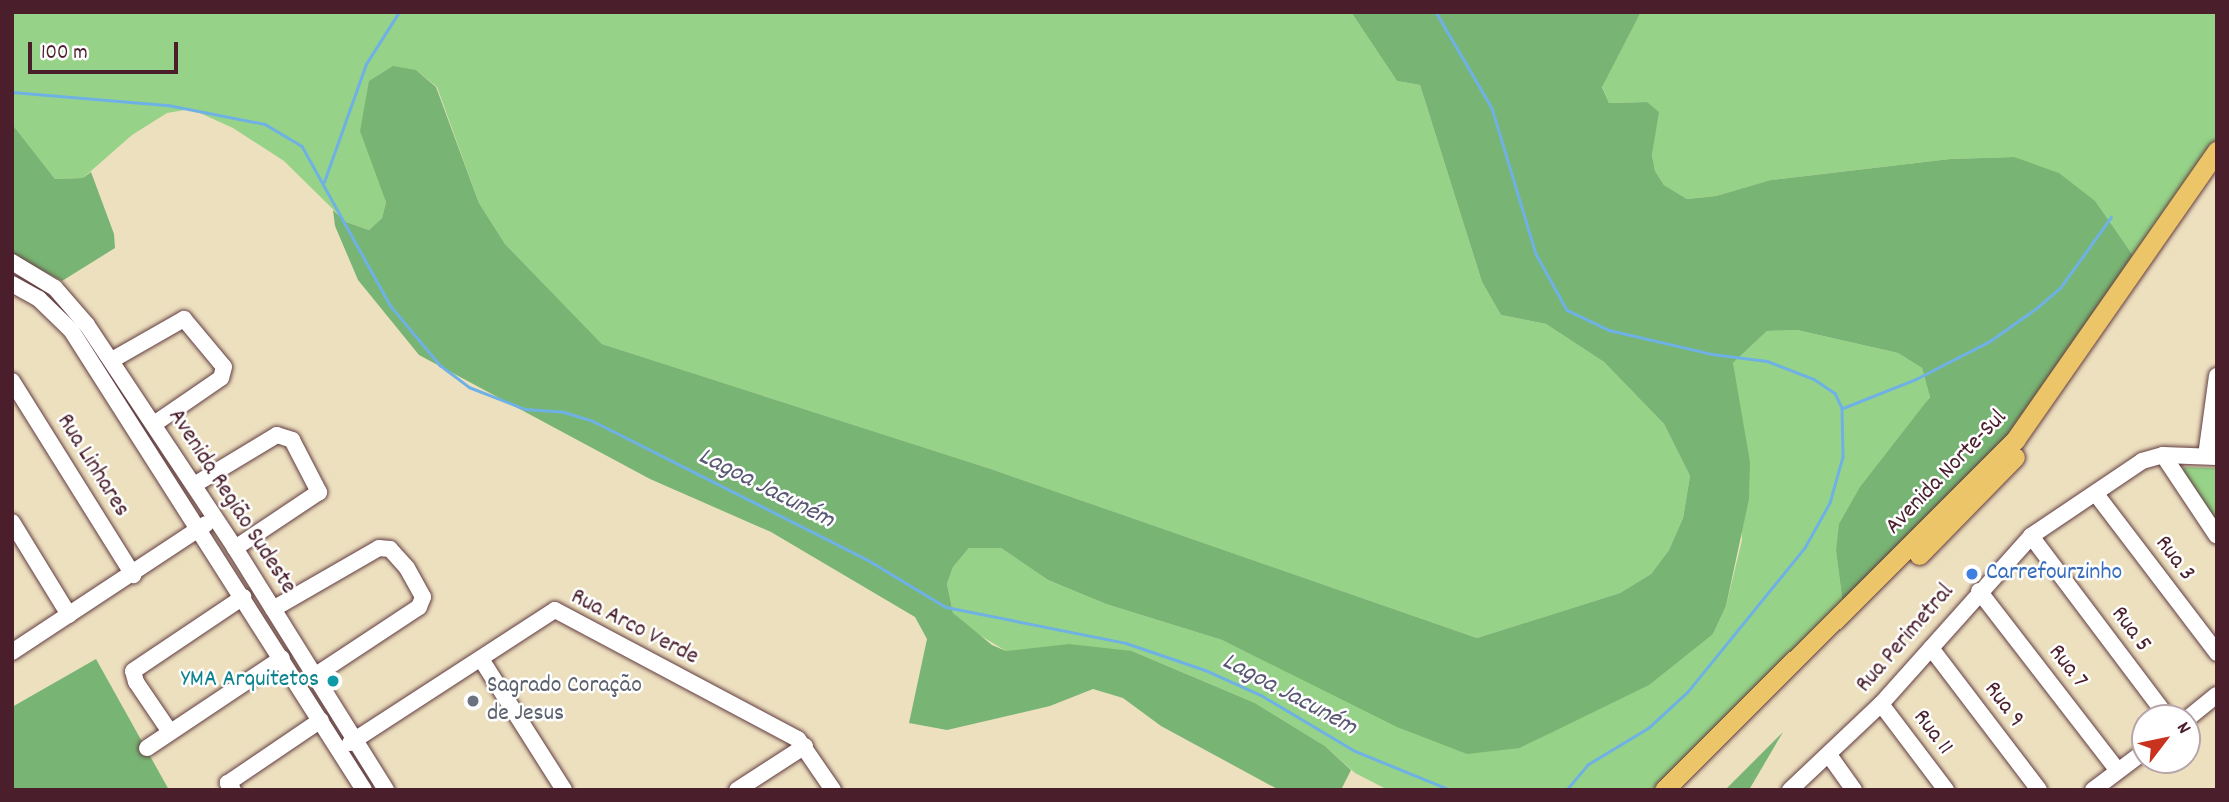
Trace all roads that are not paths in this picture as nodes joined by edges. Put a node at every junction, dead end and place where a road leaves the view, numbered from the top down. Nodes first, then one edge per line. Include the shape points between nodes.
1 (2217, 149) edge
2 (2217, 167) edge
3 (12, 262) edge
4 (12, 284) edge
5 (112, 359) junction
6 (2217, 376) edge
7 (12, 381) edge
8 (150, 418) junction
9 (131, 421) junction
10 (2163, 456) junction
11 (2211, 456) edge
12 (194, 485) junction
13 (2096, 494) junction
14 (213, 515) junction
15 (12, 522) edge
16 (200, 531) junction
17 (2031, 536) junction
18 (2217, 536) edge
19 (235, 548) junction
20 (133, 575) junction
21 (1979, 591) junction
22 (243, 597) junction
23 (274, 609) junction
24 (69, 615) junction
25 (1931, 648) junction
26 (12, 652) edge
27 (2217, 653) edge
28 (282, 658) junction
29 (481, 659) junction
30 (316, 675) junction
31 (2217, 695) edge
32 (1881, 704) junction
33 (2157, 704) edge
34 (2201, 708) edge
35 (321, 720) junction
36 (170, 733) junction
37 (356, 738) junction
38 (805, 746) junction
39 (148, 748) dead end
40 (340, 750) junction
41 (1829, 755) junction
42 (2131, 761) edge
43 (2118, 771) junction
44 (362, 789) edge
45 (740, 789) edge
46 (233, 790) edge
47 (386, 790) edge
48 (564, 790) edge
49 (834, 790) edge
50 (1664, 790) edge
51 (1682, 790) edge
52 (1790, 790) edge
53 (1854, 790) edge
54 (1946, 790) edge
55 (2039, 790) edge
56 (2093, 790) edge

1 - 50 main road, Avenida Norte-Sul via 2015,440
2 - 51 main road, Avenida Norte-Sul via 2038,432 1980,496
3 - 5 street, Avenida Região Sudeste via 62,295
4 - 9 street, Avenida Região Sudeste via 55,311
5 - 8 street, Avenida Região Sudeste
5 - 8 street via 179,319 191,322 224,367 223,376
6 - 11 street
7 - 20 street, Rua Linhares
8 - 9 street
8 - 12 street, Avenida Região Sudeste
9 - 16 street, Avenida Região Sudeste
10 - 11 street
10 - 13 street, Rua Perimetral via 2142,461
10 - 18 street
12 - 14 street, Avenida Região Sudeste
12 - 19 street via 280,434 288,436 303,458 317,481 317,494
13 - 17 street, Rua Perimetral
13 - 27 street, Rua 3
14 - 16 street
14 - 19 street, Avenida Região Sudeste
15 - 24 street
16 - 20 street
16 - 22 street, Avenida Região Sudeste
17 - 21 street, Rua Perimetral
17 - 33 street, Rua 5
19 - 23 street, Avenida Região Sudeste
20 - 24 street
21 - 25 street, Rua Perimetral
21 - 43 street, Rua 7
22 - 28 street, Avenida Região Sudeste
22 - 36 street via 133,671 135,682
23 - 30 street, Avenida Região Sudeste
23 - 30 street via 379,548 390,549 407,568 423,597 419,607
24 - 26 street
25 - 32 street, Rua Perimetral
25 - 55 street, Rua 9
28 - 35 street, Avenida Região Sudeste
28 - 36 street
29 - 37 street, Rua Arco Verde
29 - 38 street, Rua Arco Verde via 555,610
29 - 48 street
30 - 37 street, Avenida Região Sudeste
31 - 34 street
32 - 41 street, Rua Perimetral
32 - 54 street, Rua 11
35 - 40 street, Avenida Região Sudeste
35 - 46 street via 228,783
36 - 39 street
37 - 40 street, Rua Arco Verde
37 - 47 street, Avenida Região Sudeste
38 - 45 street
38 - 49 street
40 - 44 street, Avenida Região Sudeste
41 - 52 street, Rua Perimetral
41 - 53 street
42 - 43 street
43 - 56 street

